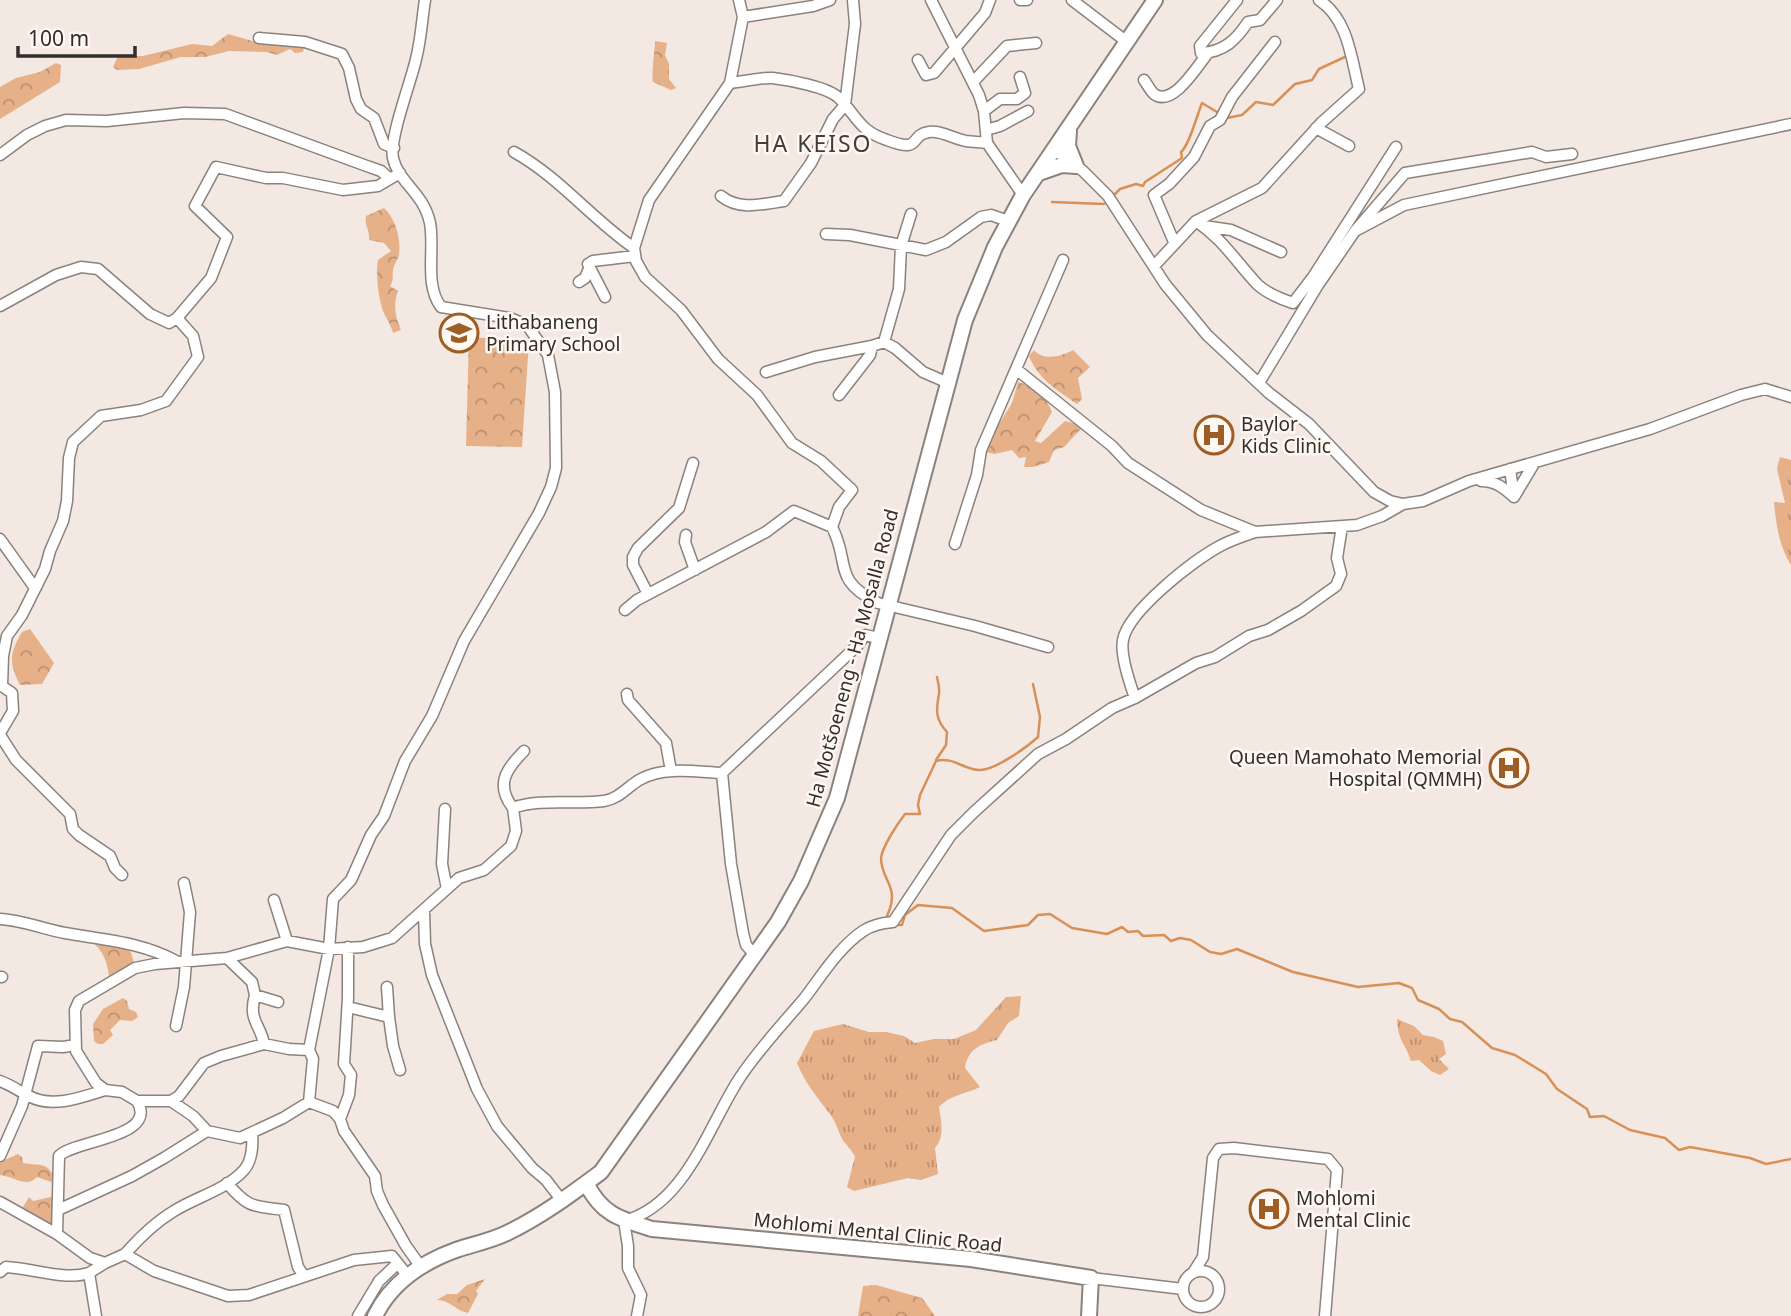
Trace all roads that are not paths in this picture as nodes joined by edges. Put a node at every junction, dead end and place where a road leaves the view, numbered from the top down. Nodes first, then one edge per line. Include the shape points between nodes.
1 (425, 0) edge
2 (739, 0) edge
3 (830, 0) edge
4 (853, 0) edge
5 (931, 0) edge
6 (990, 0) edge
7 (1020, 0) edge
8 (1027, 0) edge
9 (1072, 0) edge
10 (1141, 0) edge
11 (1155, 0) edge
12 (1237, 0) edge
13 (1277, 0) edge
14 (1319, 0) edge
15 (743, 17) junction
16 (1144, 17) junction
17 (260, 38) dead end
18 (1127, 41) junction
19 (1275, 42) dead end
20 (1036, 43) dead end
21 (955, 48) junction
22 (1208, 53) junction
23 (918, 60) dead end
24 (1020, 77) dead end
25 (1144, 80) dead end
26 (973, 82) junction
27 (730, 83) junction
28 (845, 105) junction
29 (984, 111) junction
30 (1028, 111) dead end
31 (1791, 124) edge
32 (1070, 126) junction
33 (1316, 128) junction
34 (986, 130) junction
35 (987, 143) junction
36 (1349, 146) dead end
37 (1396, 147) dead end
38 (394, 148) junction
39 (1055, 150) junction
40 (514, 152) dead end
41 (1572, 154) dead end
42 (0, 155) edge
43 (1076, 166) junction
44 (400, 173) junction
45 (1038, 174) junction
46 (390, 179) junction
47 (1023, 195) junction
48 (721, 196) dead end
49 (911, 214) dead end
50 (1008, 221) junction
51 (1200, 223) junction
52 (1356, 231) junction
53 (826, 234) dead end
54 (1174, 242) junction
55 (901, 246) junction
56 (634, 252) junction
57 (1281, 252) dead end
58 (1063, 260) dead end
59 (1154, 265) junction
60 (589, 269) junction
61 (579, 282) dead end
62 (605, 297) dead end
63 (0, 306) edge
64 (177, 318) junction
65 (884, 342) junction
66 (872, 346) junction
67 (1016, 369) junction
68 (766, 372) dead end
69 (946, 382) junction
70 (1259, 383) junction
71 (839, 396) dead end
72 (1791, 397) edge
73 (1535, 462) junction
74 (693, 463) dead end
75 (1510, 470) junction
76 (1469, 481) junction
77 (1514, 497) junction
78 (1403, 504) junction
79 (1342, 526) junction
80 (832, 527) junction
81 (1255, 532) junction
82 (686, 535) dead end
83 (0, 539) edge
84 (955, 544) dead end
85 (695, 570) junction
86 (35, 588) junction
87 (648, 594) junction
88 (887, 605) junction
89 (625, 610) dead end
90 (879, 638) junction
91 (1048, 647) dead end
92 (1, 684) edge
93 (627, 694) dead end
94 (1135, 698) junction
95 (0, 734) edge
96 (524, 751) dead end
97 (671, 771) junction
98 (722, 773) junction
99 (513, 808) junction
100 (446, 809) dead end
101 (122, 875) dead end
102 (184, 883) dead end
103 (447, 889) junction
104 (274, 900) dead end
105 (424, 911) junction
106 (0, 919) edge
107 (287, 941) junction
108 (348, 947) junction
109 (328, 949) junction
110 (754, 954) junction
111 (227, 958) junction
112 (182, 962) junction
113 (387, 987) dead end
114 (255, 995) junction
115 (278, 1002) dead end
116 (348, 1007) junction
117 (389, 1017) junction
118 (176, 1026) dead end
119 (264, 1044) junction
120 (76, 1045) junction
121 (309, 1050) junction
122 (400, 1070) dead end
123 (0, 1081) edge
124 (105, 1090) junction
125 (25, 1093) junction
126 (137, 1101) junction
127 (171, 1101) junction
128 (309, 1102) junction
129 (340, 1119) junction
130 (207, 1130) junction
131 (253, 1134) junction
132 (0, 1156) edge
133 (586, 1183) junction
134 (226, 1184) junction
135 (0, 1202) edge
136 (563, 1202) junction
137 (58, 1210) junction
138 (624, 1221) junction
139 (57, 1234) junction
140 (124, 1254) junction
141 (105, 1263) junction
142 (408, 1268) junction
143 (0, 1272) edge
144 (89, 1273) junction
145 (1193, 1273) junction
146 (304, 1276) junction
147 (1091, 1278) junction
148 (1184, 1289) junction
149 (1192, 1305) junction
150 (96, 1316) edge
151 (358, 1316) edge
152 (375, 1316) edge
153 (637, 1316) edge
154 (1089, 1316) edge
155 (1196, 1316) edge
156 (1325, 1316) edge

1 - 38 street
2 - 15 street
3 - 15 street
4 - 28 street via 855,24
5 - 21 street
6 - 21 street via 985,13
7 - 8 street
9 - 18 street
10 - 16 street
11 - 16 main road, Ha Motšoeneng - Ha Mosalla Road
12 - 22 street via 1200,46 1201,53
13 - 22 street via 1260,20 1248,22 1232,44
14 - 33 street via 1329,7 1347,39 1359,89
15 - 27 street
16 - 18 main road, Ha Motšoeneng - Ha Mosalla Road
17 - 38 street via 305,42 342,54 361,109 374,118 384,144
18 - 32 main road, Ha Motšoeneng - Ha Mosalla Road
19 - 54 street via 1220,120 1210,126 1194,157 1154,195
20 - 26 street via 1007,46
21 - 23 street via 934,73 926,75
21 - 26 street
22 - 25 street via 1171,95 1154,93
24 - 29 street via 1025,93 1017,99 1000,99
26 - 29 street
27 - 28 street via 771,78 827,90
27 - 56 street via 649,200
28 - 35 street via 865,130 905,147 928,132
28 - 48 street via 784,201 739,205
29 - 34 street
30 - 34 street
31 - 52 street via 1404,205
32 - 39 main road, Ha Motšoeneng - Ha Mosalla Road
32 - 43 main road via 1068,146
33 - 36 street
33 - 51 street via 1262,188
34 - 35 street
35 - 47 street
37 - 51 street via 1293,303 1259,286
38 - 44 street via 392,155
39 - 43 street
39 - 45 main road, Ha Motšoeneng - Ha Mosalla Road
40 - 56 street via 557,181
41 - 52 street via 1546,157 1532,152 1405,173
42 - 46 street via 27,135 65,120 225,114 373,168
43 - 45 main road via 1062,165
43 - 59 street via 1108,197
44 - 46 street
44 - 109 street via 424,203 430,224 433,296 441,307 527,325 548,355 555,393 556,468 539,513 464,641 351,880 333,898
45 - 47 main road, Ha Motšoeneng - Ha Mosalla Road
46 - 64 street via 379,186 343,190 216,167 195,206 227,237 211,278
47 - 50 main road, Ha Motšoeneng - Ha Mosalla Road
49 - 55 street
50 - 55 street via 981,217 926,250
50 - 69 main road, Ha Motšoeneng - Ha Mosalla Road via 965,320
51 - 54 street
51 - 57 street via 1231,230
52 - 70 street
53 - 55 street
54 - 59 street
55 - 65 street via 899,289
56 - 60 street via 593,261
56 - 80 street via 645,276 681,310 718,359 757,395 792,443 821,461 852,490
58 - 67 street
59 - 70 street via 1208,335
60 - 61 street
60 - 62 street
63 - 64 street via 56,275 82,267 98,270 150,314 169,323
64 - 86 street via 193,336 198,357 166,401 101,416 73,442 64,521
65 - 66 street
65 - 69 street via 923,372
66 - 68 street via 815,356
66 - 71 street
67 - 81 street via 1128,463 1201,510
67 - 84 street via 981,450
69 - 88 main road, Ha Motšoeneng - Ha Mosalla Road
70 - 78 street via 1309,424 1374,492
72 - 73 street via 1765,389 1741,395 1650,429
73 - 75 street
73 - 77 street
74 - 87 street via 679,508 633,557
75 - 76 street
75 - 77 street
76 - 77 street via 1490,481
76 - 78 street via 1423,501
78 - 79 street via 1357,525
79 - 81 street
79 - 94 street via 1337,558 1342,574 1336,586 1268,629
80 - 85 street via 794,511 766,533
80 - 88 street via 847,580 856,591
81 - 94 street via 1197,561 1153,597 1127,627 1123,652
82 - 85 street
83 - 86 street
85 - 87 street
86 - 92 street via 7,636
87 - 89 street
88 - 90 main road, Ha Motšoeneng - Ha Mosalla Road
88 - 91 street
90 - 98 street via 865,635
90 - 110 main road, Ha Motšoeneng - Ha Mosalla Road via 837,798 801,881
92 - 95 street via 12,693 13,711
93 - 97 street via 666,743
94 - 138 street via 1038,754 959,827 893,922 861,932 778,1029 739,1079 683,1175 648,1212
95 - 101 street via 16,760 70,814 73,829 110,856
96 - 99 street via 507,769 504,782 504,797
97 - 98 street
97 - 99 street via 640,779 605,801
98 - 110 street via 741,922 746,945
99 - 103 street via 516,831 511,846 484,870 459,878
100 - 103 street via 442,864
102 - 112 street via 190,912
103 - 105 street
104 - 107 street
105 - 108 street via 392,938
105 - 136 street via 432,975 477,1089 503,1135
106 - 112 street via 127,942
107 - 109 street
107 - 111 street
108 - 109 street
108 - 116 street
109 - 121 street
110 - 133 main road, Ha Motšoeneng - Ha Mosalla Road via 601,1172
111 - 112 street
111 - 114 street via 252,982
112 - 118 street via 184,987
112 - 120 street via 135,968 79,1001
113 - 117 street
114 - 115 street
114 - 119 street via 253,1021
116 - 117 street
116 - 129 street via 344,1064 351,1075
117 - 122 street
119 - 121 street
119 - 127 street via 204,1063
120 - 124 street via 96,1083
120 - 125 street via 38,1046
121 - 128 street via 313,1059
123 - 125 street
124 - 125 street via 56,1102
124 - 126 street via 122,1092
125 - 132 street
126 - 127 street
126 - 137 street via 141,1117 131,1128 59,1156
127 - 130 street
128 - 129 street via 333,1111
128 - 131 street
129 - 142 street via 375,1175 383,1205 406,1247
130 - 131 street via 240,1138
130 - 137 street via 132,1176
131 - 134 street via 246,1169
133 - 136 main road, Ha Motšoeneng - Ha Mosalla Road
133 - 138 main road, Mohlomi Mental Clinic Road via 607,1212
134 - 140 street via 165,1216
134 - 146 street via 243,1201 284,1210
135 - 139 street
136 - 142 main road, Ha Motšoeneng - Ha Mosalla Road via 504,1235
137 - 139 street
138 - 147 main road, Mohlomi Mental Clinic Road via 652,1229 971,1259
138 - 153 street via 628,1268 641,1295
139 - 141 street
140 - 141 street
140 - 146 street via 154,1271 228,1296
141 - 144 street
142 - 146 street via 392,1256 354,1261
142 - 151 street via 379,1281
142 - 152 main road, Ha Motšoeneng - Ha Mosalla Road
143 - 144 street via 6,1267 80,1276
144 - 150 street
145 - 148 street
145 - 149 street via 1211,1274 1219,1290 1210,1305
145 - 156 street via 1203,1257 1213,1158 1219,1149 1328,1159 1337,1170
147 - 148 street, Mohlomi Mental Clinic Road
147 - 154 main road
148 - 149 street
149 - 155 street

